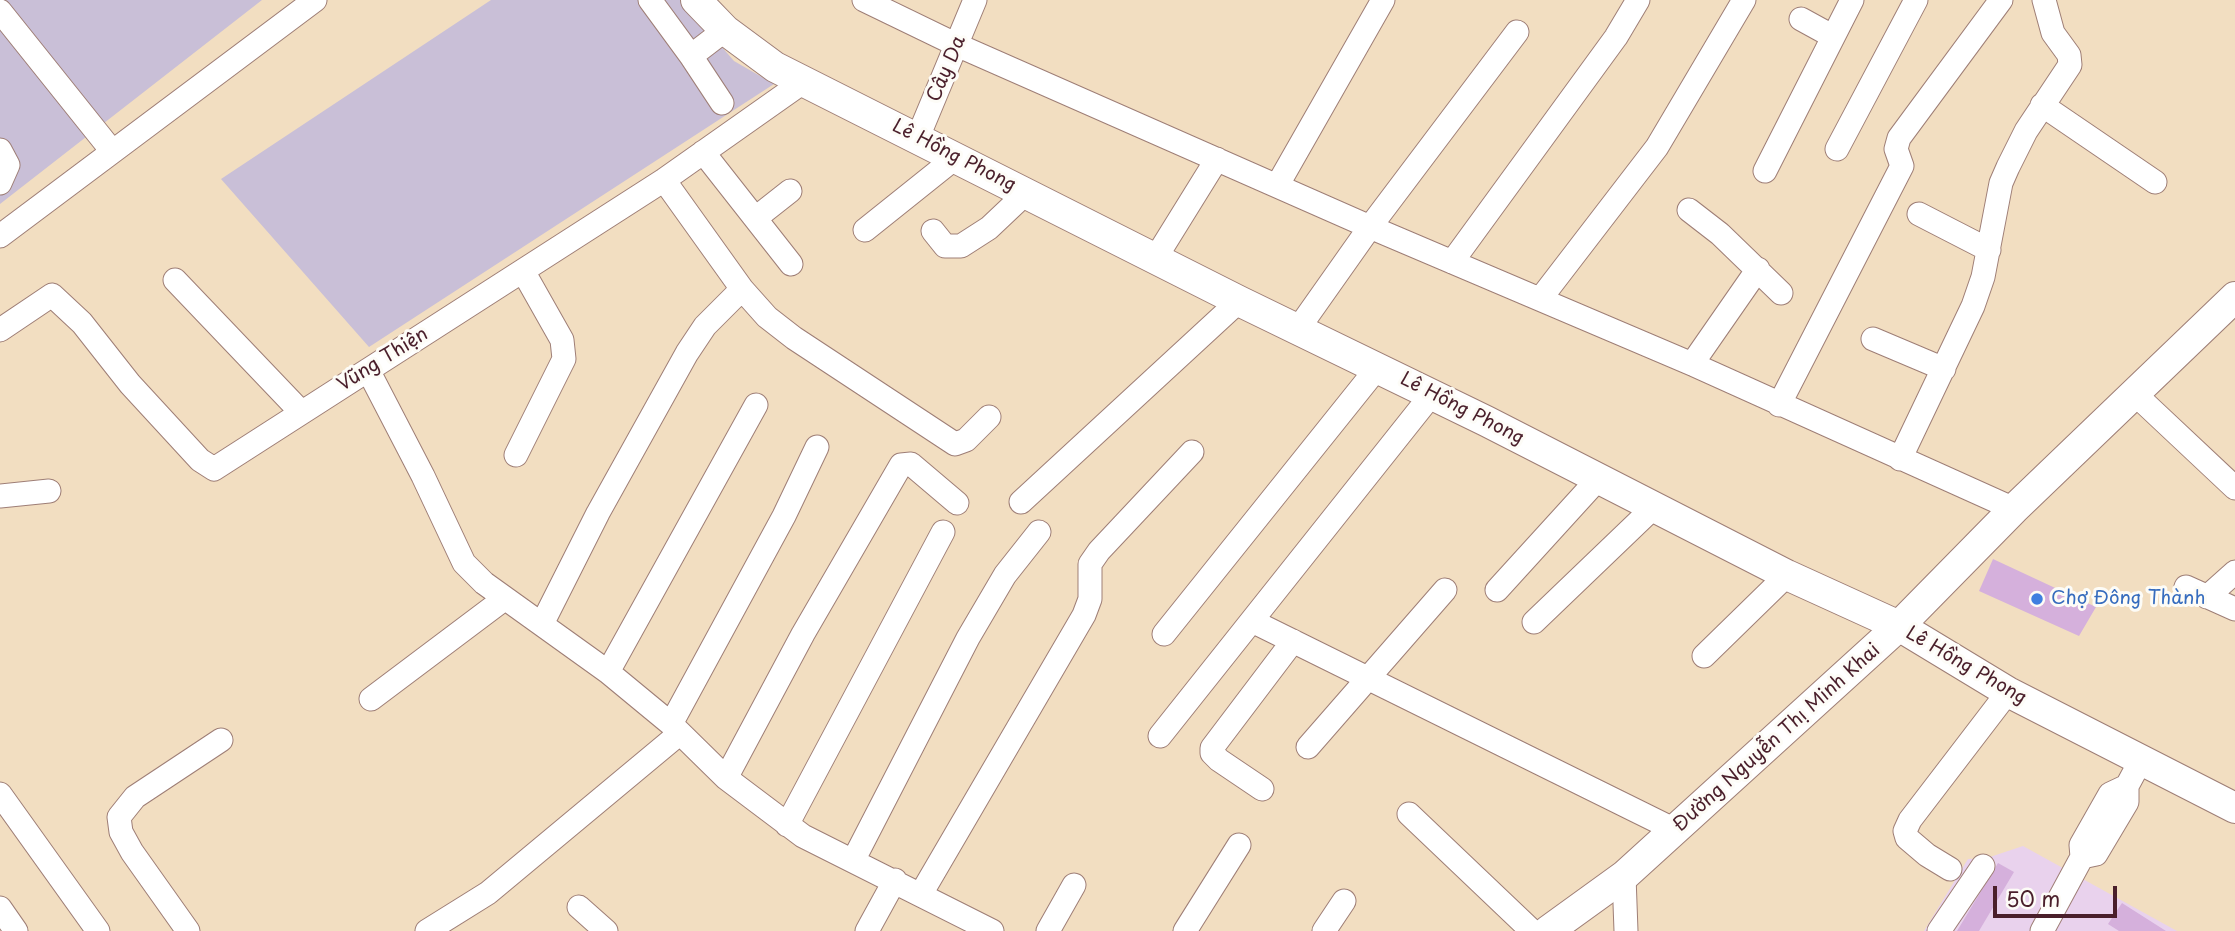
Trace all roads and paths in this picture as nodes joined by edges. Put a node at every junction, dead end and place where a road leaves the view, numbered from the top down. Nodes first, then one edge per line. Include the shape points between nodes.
1 (650, 0) edge
2 (696, 0) edge
3 (864, 0) edge
4 (975, 0) edge
5 (1383, 0) edge
6 (1638, 0) edge
7 (1744, 0) edge
8 (1852, 0) edge
9 (1916, 0) edge
10 (2001, 0) edge
11 (2044, 0) edge
12 (306, 3) edge
13 (0, 10) edge
14 (1801, 19) dead end
15 (725, 30) junction
16 (1517, 32) dead end
17 (1832, 36) junction
18 (957, 45) junction
19 (691, 56) junction
20 (803, 82) junction
21 (722, 103) dead end
22 (2042, 105) junction
23 (918, 137) junction
24 (1837, 149) dead end
25 (0, 150) edge
26 (112, 151) junction
27 (703, 152) junction
28 (955, 158) junction
29 (1216, 159) junction
30 (1765, 171) dead end
31 (664, 180) junction
32 (2155, 182) dead end
33 (0, 183) edge
34 (1276, 186) junction
35 (790, 191) dead end
36 (1026, 193) junction
37 (1689, 211) dead end
38 (1919, 214) dead end
39 (757, 217) junction
40 (1370, 227) junction
41 (865, 230) dead end
42 (933, 232) dead end
43 (0, 236) edge
44 (1989, 250) junction
45 (1155, 259) junction
46 (1452, 262) junction
47 (791, 264) dead end
48 (1758, 269) junction
49 (523, 271) junction
50 (175, 280) dead end
51 (742, 289) junction
52 (1781, 293) dead end
53 (2235, 297) edge
54 (1541, 298) junction
55 (1239, 301) junction
56 (0, 330) edge
57 (1298, 330) junction
58 (1873, 339) dead end
59 (1692, 364) junction
60 (1378, 367) junction
61 (1944, 369) junction
62 (368, 370) junction
63 (1432, 394) junction
64 (2136, 395) junction
65 (756, 405) dead end
66 (1779, 405) junction
67 (301, 412) junction
68 (989, 417) dead end
69 (817, 447) dead end
70 (1192, 452) dead end
71 (516, 455) dead end
72 (1900, 459) junction
73 (1599, 478) junction
74 (2235, 488) edge
75 (50, 491) dead end
76 (0, 496) edge
77 (1021, 502) dead end
78 (957, 503) dead end
79 (1655, 506) junction
80 (2014, 509) junction
81 (943, 531) dead end
82 (1039, 531) dead end
83 (2235, 572) edge
84 (1787, 575) junction
85 (2186, 587) dead end
86 (1445, 590) dead end
87 (1497, 590) dead end
88 (2207, 597) junction
89 (504, 599) junction
90 (2235, 610) edge
91 (1252, 621) junction
92 (543, 622) junction
93 (1534, 622) dead end
94 (1899, 626) junction
95 (1164, 634) dead end
96 (1293, 641) junction
97 (1704, 656) dead end
98 (608, 672) junction
99 (1366, 676) junction
100 (2008, 692) junction
101 (371, 699) dead end
102 (675, 729) junction
103 (1160, 736) dead end
104 (221, 740) dead end
105 (1308, 747) dead end
106 (2141, 760) junction
107 (726, 778) junction
108 (1262, 789) dead end
109 (0, 794) edge
110 (2235, 808) edge
111 (1409, 814) dead end
112 (787, 825) junction
113 (1675, 830) junction
114 (1239, 845) dead end
115 (854, 859) junction
116 (1983, 866) dead end
117 (1950, 869) dead end
118 (1623, 876) junction
119 (895, 880) junction
120 (1074, 885) dead end
121 (920, 894) junction
122 (1344, 901) dead end
123 (579, 907) dead end
124 (0, 908) edge
125 (976, 928) edge
126 (16, 931) edge
127 (98, 931) edge
128 (188, 931) edge
129 (427, 931) edge
130 (606, 931) edge
131 (867, 931) edge
132 (1048, 931) edge
133 (1185, 931) edge
134 (1324, 931) edge
135 (1532, 931) edge
136 (1548, 931) edge
137 (1626, 931) edge
138 (1939, 931) edge
139 (2042, 931) edge

1 - 19 street
2 - 15 main road, Lê Hồng Phong
3 - 18 street
4 - 18 street, Cây Da
5 - 34 street
6 - 46 street
7 - 54 street via 1657,147
8 - 17 street
9 - 24 street
10 - 66 street via 1899,138 1895,149 1902,166
11 - 22 street via 2053,33 2071,61
12 - 26 street
13 - 26 street
14 - 17 street
15 - 19 street
15 - 20 main road, Lê Hồng Phong via 775,68
16 - 40 street
17 - 30 street
18 - 23 street, Cây Da
18 - 29 street
19 - 21 street
20 - 23 main road, Lê Hồng Phong
20 - 27 street, Vũng Thiện
22 - 32 street
22 - 44 street via 2001,183
23 - 28 main road, Lê Hồng Phong
25 - 33 street via 8,166
26 - 43 street
27 - 31 street, Vũng Thiện
27 - 39 street
28 - 36 main road, Lê Hồng Phong
28 - 41 street
29 - 34 street
29 - 45 street
31 - 49 street, Vũng Thiện
31 - 51 street
34 - 40 street
35 - 39 street
36 - 42 street via 989,228 961,246 945,246
36 - 45 main road, Lê Hồng Phong
37 - 48 street
38 - 44 street
39 - 47 street
40 - 46 street
40 - 57 street
44 - 61 street via 1973,306
45 - 55 main road, Lê Hồng Phong
46 - 54 street
48 - 52 street
48 - 59 street
49 - 62 street, Vũng Thiện
49 - 71 street via 565,351
50 - 67 street
51 - 68 street via 794,338 956,444
51 - 92 street via 705,326 687,353
53 - 64 main road, Đường Nguyễn Thị Minh Khai
54 - 59 street
55 - 57 main road, Lê Hồng Phong
55 - 77 street
56 - 67 street, Vũng Thiện via 52,295 82,323 130,384 209,469
57 - 60 main road, Lê Hồng Phong
58 - 61 street
59 - 66 street
60 - 63 main road, Lê Hồng Phong
60 - 95 street
61 - 72 street
62 - 67 street, Vũng Thiện
62 - 89 street via 464,563
63 - 73 main road, Lê Hồng Phong
63 - 91 street
64 - 74 street
64 - 80 main road, Đường Nguyễn Thị Minh Khai
65 - 98 street
66 - 72 street
69 - 102 street
70 - 121 street via 1090,564 1090,599 1084,615
72 - 80 street
73 - 79 main road, Lê Hồng Phong
73 - 87 street
75 - 76 street
78 - 107 street via 911,464 901,465
79 - 84 main road, Lê Hồng Phong
79 - 93 street
80 - 94 main road, Đường Nguyễn Thị Minh Khai
81 - 112 street
82 - 115 street via 1005,575 968,638
83 - 88 street
84 - 94 main road, Lê Hồng Phong
84 - 97 street
85 - 88 street
86 - 99 street
88 - 90 street
89 - 92 street
89 - 101 street
91 - 96 street
91 - 103 street
92 - 98 street
94 - 100 main road, Lê Hồng Phong
94 - 113 main road, Đường Nguyễn Thị Minh Khai
96 - 99 street
96 - 108 street via 1212,748 1219,760
98 - 102 street
99 - 105 street via 1350,702
99 - 113 street
100 - 106 main road, Lê Hồng Phong
100 - 117 street via 1905,831 1927,855
102 - 107 street
102 - 129 street via 473,904
104 - 128 street via 135,797 119,817 132,852
106 - 110 main road, Lê Hồng Phong
106 - 139 street via 2127,786 2127,802 2096,854 2082,857
107 - 112 street
109 - 127 street
111 - 135 street
112 - 115 street
113 - 118 main road, Đường Nguyễn Thị Minh Khai
114 - 133 street
115 - 119 street
116 - 138 street
118 - 136 main road, Đường Nguyễn Thị Minh Khai
118 - 137 street
119 - 121 street
119 - 131 street
120 - 132 street
121 - 125 street
122 - 134 street
123 - 130 street
124 - 126 street

